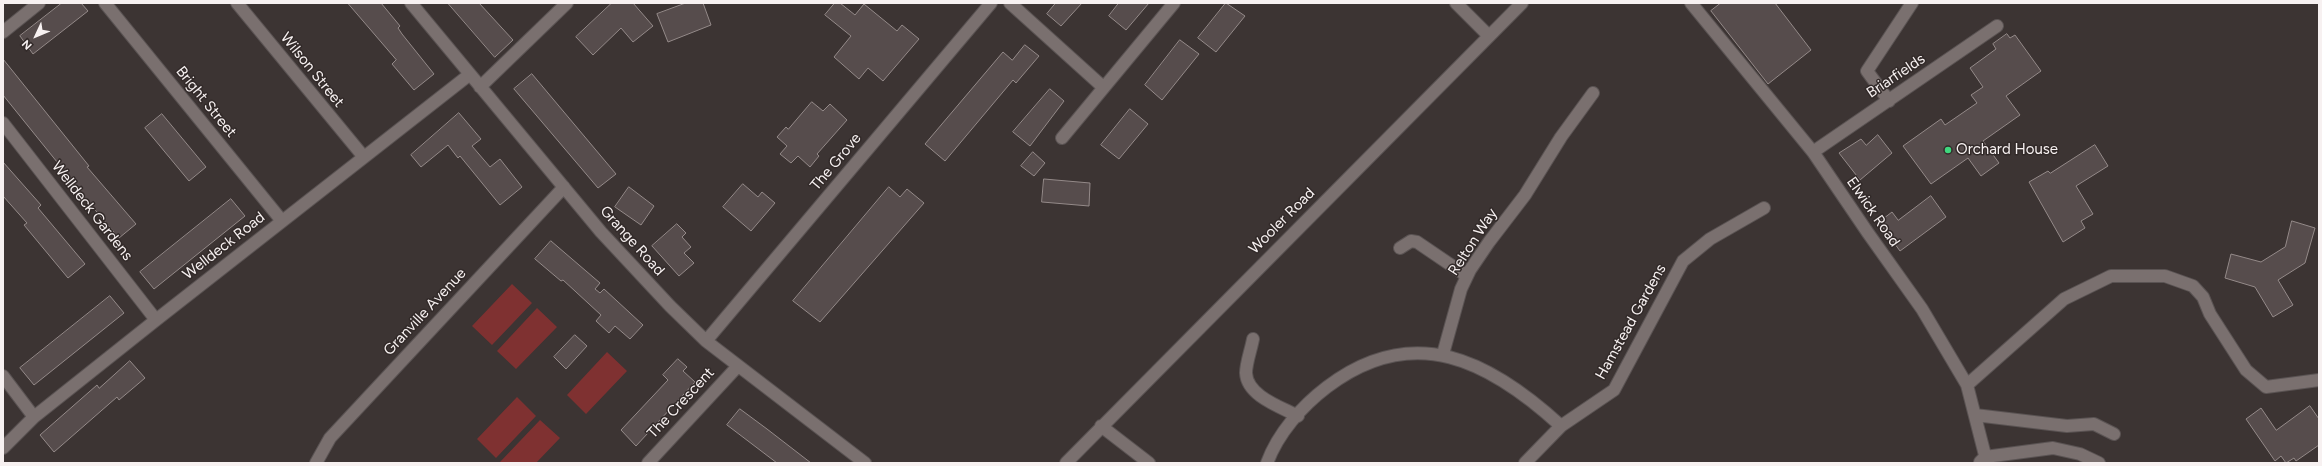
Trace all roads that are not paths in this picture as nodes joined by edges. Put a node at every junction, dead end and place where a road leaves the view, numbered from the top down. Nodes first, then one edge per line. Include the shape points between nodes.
1 (39, 3) edge
2 (106, 3) edge
3 (237, 3) edge
4 (411, 3) edge
5 (567, 3) edge
6 (991, 3) edge
7 (1010, 3) edge
8 (1174, 3) edge
9 (1456, 3) edge
10 (1522, 3) edge
11 (1691, 3) edge
12 (1912, 3) edge
13 (1997, 26) dead end
14 (3, 32) edge
15 (1488, 35) junction
16 (470, 75) junction
17 (480, 87) junction
18 (1103, 87) junction
19 (1593, 93) dead end
20 (1889, 101) junction
21 (3, 123) edge
22 (1062, 138) dead end
23 (1813, 152) junction
24 (363, 156) junction
25 (564, 187) junction
26 (1764, 208) dead end
27 (282, 221) junction
28 (1400, 248) dead end
29 (1467, 276) junction
30 (156, 320) junction
31 (1253, 339) dead end
32 (706, 341) junction
33 (1443, 354) junction
34 (738, 366) junction
35 (3, 376) edge
36 (2319, 380) edge
37 (1967, 385) junction
38 (1298, 416) junction
39 (1975, 416) junction
40 (34, 417) junction
41 (1101, 426) junction
42 (1561, 426) junction
43 (2114, 434) dead end
44 (3, 448) edge
45 (858, 461) edge
46 (1982, 462) edge
47 (316, 463) edge
48 (648, 463) edge
49 (1066, 463) edge
50 (1149, 463) edge
51 (1267, 463) edge
52 (1526, 463) edge
53 (2098, 463) edge

1 - 14 street
2 - 27 street, Bright Street
3 - 24 street, Wilson Street
4 - 16 street, Grange Road
5 - 17 street
6 - 32 street, The Grove
7 - 18 street
8 - 18 street
9 - 15 street
10 - 15 street, Wooler Road
11 - 23 street, Elwick Road
12 - 20 street via 1868,71
13 - 20 street, Briarfields
15 - 41 street, Wooler Road
16 - 17 street, Grange Road
16 - 24 street, Welldeck Road
17 - 25 street, Grange Road
18 - 22 street
19 - 29 street, Relton Way via 1560,137 1526,195 1489,242
20 - 23 street, Briarfields
21 - 30 street, Welldeck Gardens
23 - 37 street, Elwick Road via 1922,309
24 - 27 street, Welldeck Road
25 - 32 street, Grange Road via 635,270
25 - 47 street, Granville Avenue via 330,438
26 - 42 street, Hamstead Gardens via 1710,239 1682,261 1614,390
27 - 30 street, Welldeck Road
28 - 29 street via 1411,241 1417,242
29 - 33 street, Relton Way via 1454,310
30 - 40 street, Welldeck Road
31 - 38 street via 1246,372 1250,386 1262,396
32 - 34 street, Grange Road
33 - 38 street via 1401,354 1373,360 1345,373 1316,396
33 - 42 street via 1476,366 1505,381 1534,401
34 - 45 street, Grange Road
34 - 48 street, The Crescent
35 - 40 street
36 - 37 street via 2266,387 2246,370 2210,314 2203,297 2192,286 2165,276 2111,276 2064,299
37 - 39 street, Elwick Road
38 - 51 street via 1285,430
39 - 43 street via 2066,426 2094,424
39 - 46 street, Elwick Road
40 - 44 street, Welldeck Road
41 - 49 street, Wooler Road
41 - 50 street
42 - 52 street
46 - 53 street via 2053,448 2080,454

